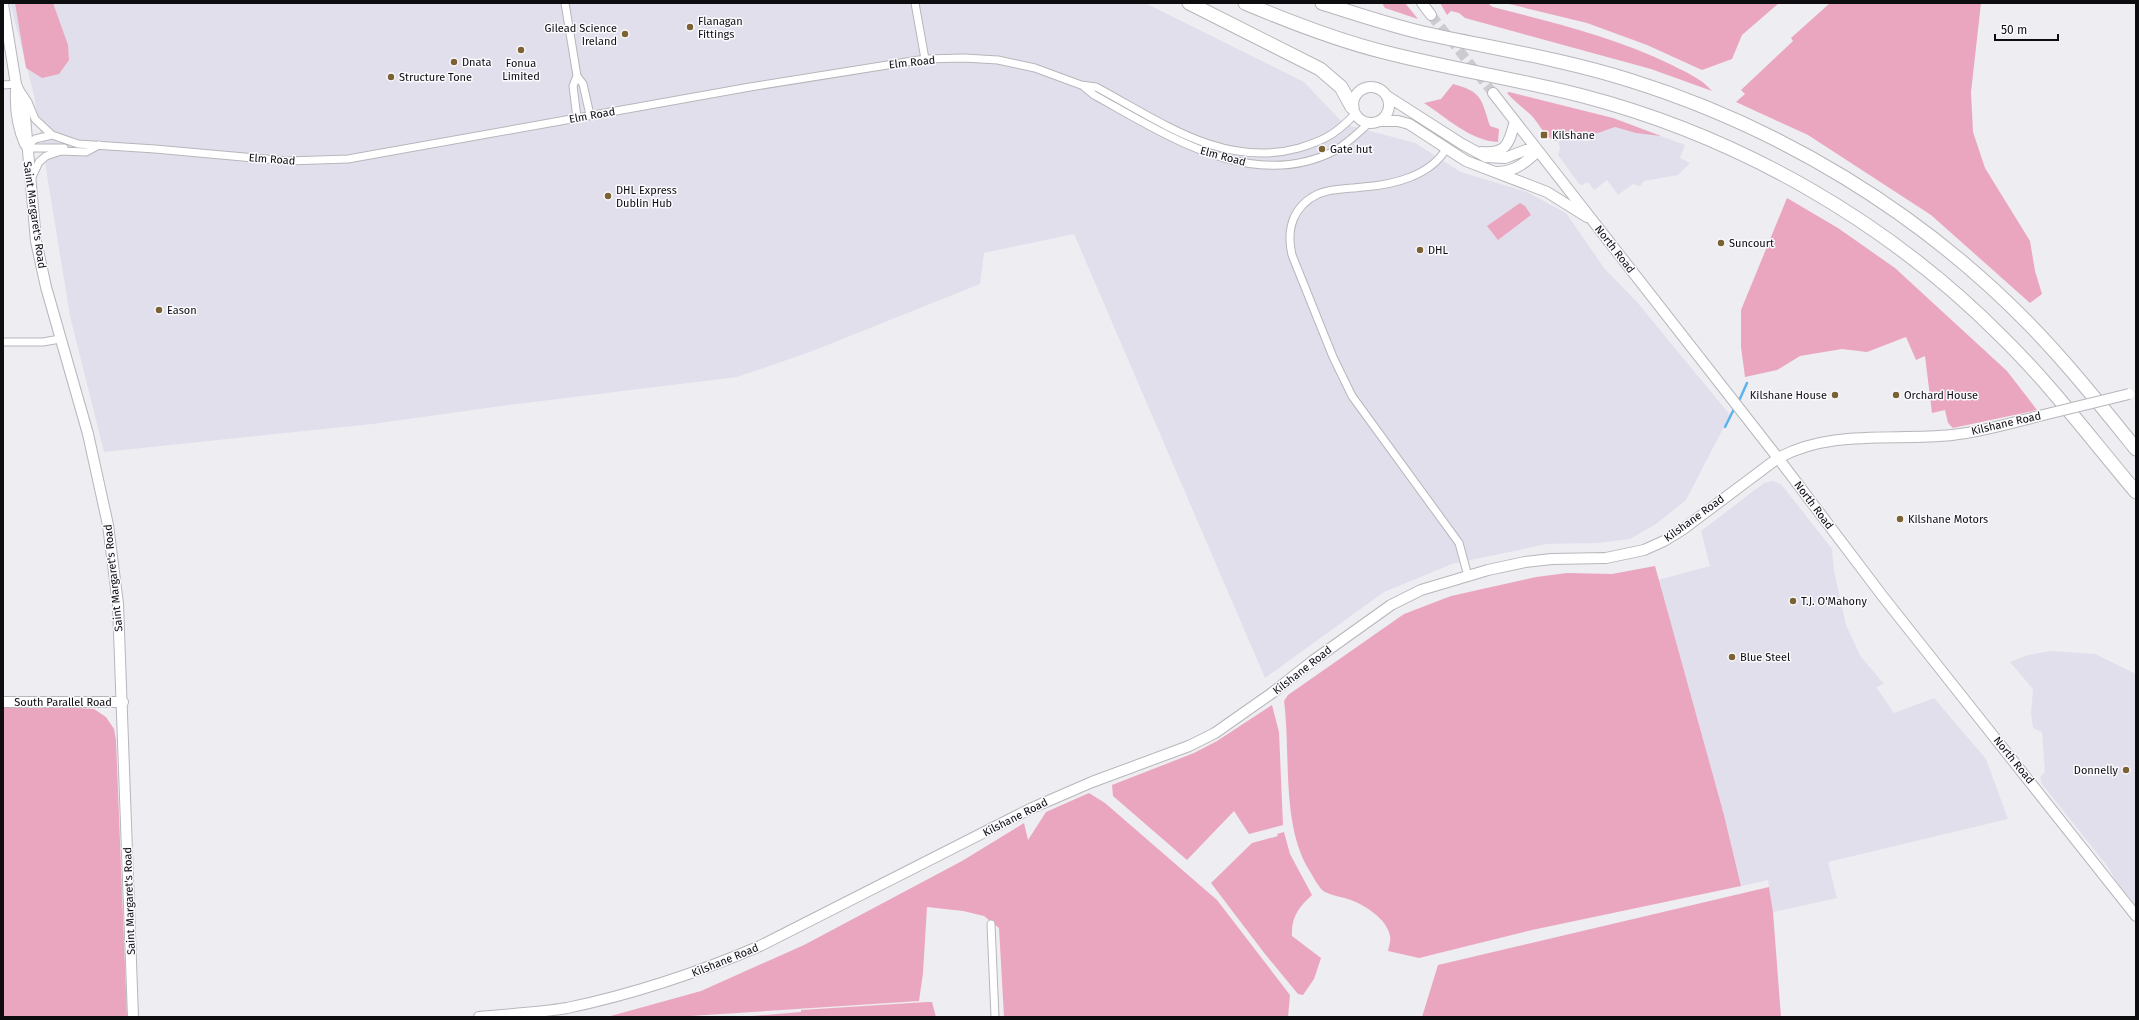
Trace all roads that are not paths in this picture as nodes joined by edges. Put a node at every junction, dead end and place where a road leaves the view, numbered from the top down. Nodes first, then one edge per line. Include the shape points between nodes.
1 (565, 3) edge
2 (915, 3) edge
3 (1189, 3) edge
4 (1245, 3) edge
5 (1322, 3) edge
6 (1422, 3) edge
7 (3, 4) edge
8 (1431, 15) tunnel mouth
9 (925, 59) junction
10 (577, 76) junction
11 (16, 84) junction
12 (3, 85) edge
13 (1081, 85) junction
14 (1493, 93) tunnel mouth
15 (1387, 96) junction
16 (1354, 110) junction
17 (590, 115) junction
18 (577, 118) junction
19 (1380, 121) junction
20 (1515, 121) junction
21 (1369, 123) junction
22 (52, 135) junction
23 (78, 144) junction
24 (99, 145) junction
25 (26, 148) junction
26 (1446, 149) junction
27 (1538, 151) junction
28 (1476, 152) junction
29 (1495, 172) junction
30 (31, 181) junction
31 (1591, 218) junction
32 (60, 339) junction
33 (3, 342) edge
34 (2133, 393) edge
35 (2136, 449) edge
36 (1778, 458) junction
37 (2136, 492) edge
38 (1468, 576) junction
39 (3, 702) edge
40 (123, 702) junction
41 (2136, 916) edge
42 (991, 924) dead end
43 (133, 1017) edge
44 (479, 1017) edge
45 (995, 1017) edge

1 - 10 street
2 - 9 street
3 - 16 highway via 1320,69 1341,87
4 - 37 highway via 1290,22 1382,51 1583,96 1639,113 1693,133 1803,186 1888,240 1935,276 2002,336 2053,391
5 - 35 highway via 1408,29 1573,64 1629,80 1739,122 1790,146 1853,182 1900,213 1984,280 2036,331
6 - 8 main road
7 - 11 main road, Saint Margaret's Road
9 - 13 street, Elm Road via 998,60 1035,68
9 - 17 street, Elm Road
10 - 17 street via 583,84
10 - 18 street via 573,86
11 - 12 street
11 - 22 street, Elm Road via 35,119
11 - 25 main road, Saint Margaret's Road via 18,129
13 - 16 street, Elm Road via 1096,87 1205,144 1236,152 1264,154 1322,141 1338,132
13 - 21 street, Elm Road via 1094,95 1180,142 1232,161 1292,164 1325,155 1344,145
14 - 20 main road, North Road
15 - 16 main road via 1378,88 1365,87 1355,95
15 - 19 main road via 1389,108
15 - 28 main road
16 - 21 main road via 1364,122
17 - 18 street, Elm Road
18 - 24 street, Elm Road via 332,160 288,161
19 - 21 main road
19 - 26 main road via 1409,124
20 - 27 main road, North Road
20 - 28 main road via 1508,144 1501,150
22 - 23 street, Elm Road
22 - 25 street via 35,139
23 - 24 street, Elm Road
23 - 25 street, Elm Road via 65,148
24 - 30 street, Elm Road via 86,152 61,151 46,156 39,162
25 - 30 main road, Saint Margaret's Road
26 - 29 main road via 1481,168
26 - 38 street via 1437,161 1403,180 1338,190 1320,194 1307,201 1296,213 1288,239 1292,255 1341,376 1352,396 1459,543
27 - 28 main road via 1526,150 1505,158 1486,157
27 - 29 main road via 1524,164 1507,171
27 - 31 main road, North Road
29 - 31 main road via 1547,192
30 - 32 main road, Saint Margaret's Road via 36,240
31 - 36 main road, North Road
32 - 33 street via 43,342
32 - 40 main road, Saint Margaret's Road via 88,434 108,526 118,604
34 - 36 main road, Kilshane Road, bridge via 1986,429 1952,435 1842,439 1814,443
36 - 38 main road, Kilshane Road via 1682,530 1644,550 1606,558 1525,562
36 - 41 main road, North Road via 1884,598
38 - 44 main road, Kilshane Road via 1421,590 1392,605 1215,733 1190,746 1038,805 760,946 710,967 632,994 566,1008
39 - 40 main road, South Parallel Road
40 - 43 main road, Saint Margaret's Road
42 - 45 street

